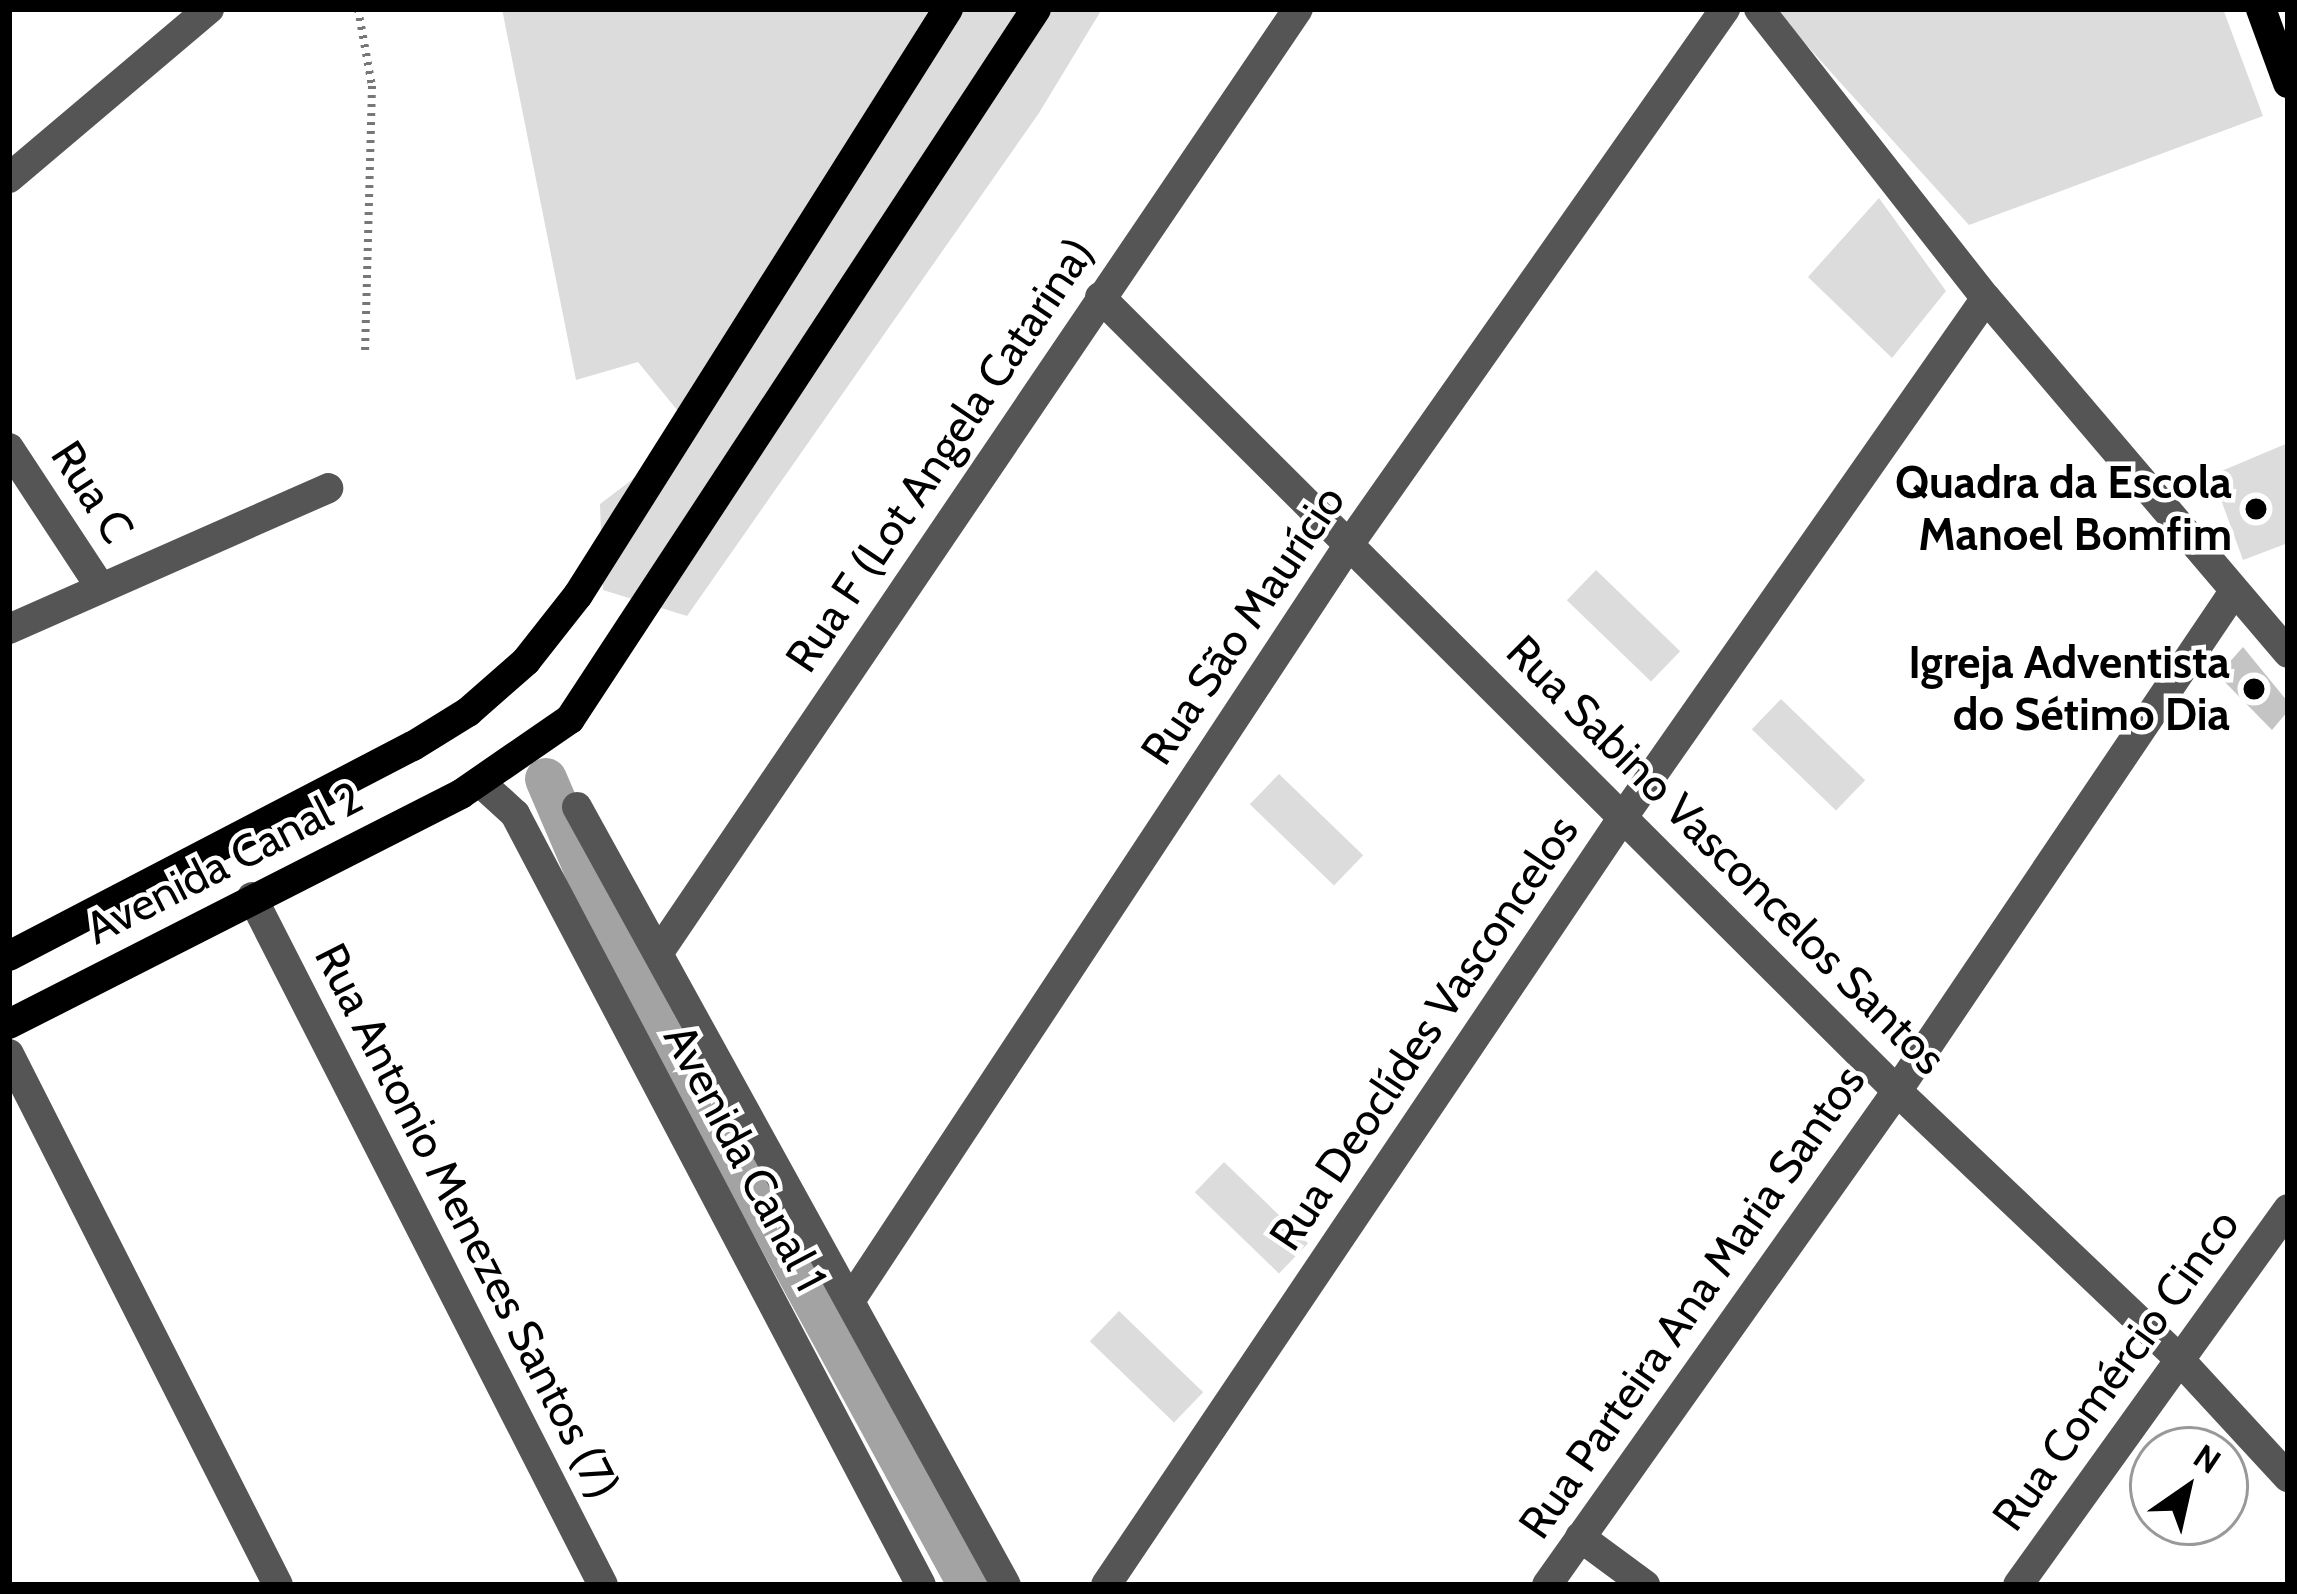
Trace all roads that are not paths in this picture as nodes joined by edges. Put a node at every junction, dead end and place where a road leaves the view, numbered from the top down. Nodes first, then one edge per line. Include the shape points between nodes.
1 (209, 9) edge
2 (948, 9) edge
3 (1036, 9) edge
4 (1298, 9) edge
5 (1725, 9) edge
6 (1759, 9) edge
7 (2261, 9) edge
8 (2288, 83) edge
9 (9, 178) edge
10 (1100, 297) junction
11 (1986, 298) junction
12 (9, 448) edge
13 (328, 488) dead end
14 (1350, 543) junction
15 (99, 585) junction
16 (2233, 593) junction
17 (9, 629) edge
18 (2288, 652) edge
19 (481, 783) junction
20 (577, 807) dead end
21 (1623, 818) junction
22 (252, 897) junction
23 (659, 952) junction
24 (9, 956) edge
25 (9, 1024) edge
26 (9, 1054) edge
27 (1897, 1091) junction
28 (2288, 1209) edge
29 (850, 1301) junction
30 (2178, 1358) junction
31 (2288, 1477) edge
32 (1580, 1537) junction
33 (278, 1585) edge
34 (603, 1585) edge
35 (921, 1585) edge
36 (1006, 1585) edge
37 (1106, 1585) edge
38 (1547, 1585) edge
39 (1645, 1585) edge
40 (2018, 1585) edge

1 - 9 street
2 - 24 main road, Avenida Canal 2 via 578,595 526,661 468,712
3 - 19 main road, Avenida Canal 2 via 596,683 570,719
4 - 10 street, Rua F (Lot Angela Catarina)
5 - 14 street, Rua São Maurício
6 - 11 street
7 - 8 main road
10 - 14 street, Rua Sabino Vasconcelos Santos
10 - 23 street, Rua F (Lot Angela Catarina)
11 - 16 street
11 - 21 street, Rua Deoclídes Vasconcelos
12 - 15 street, Rua C
13 - 15 street
14 - 21 street, Rua Sabino Vasconcelos Santos
14 - 29 street, Rua São Maurício
15 - 17 street
16 - 18 street
16 - 27 street, Rua Parteira Ana Maria Santos
19 - 22 main road, Avenida Canal 2
19 - 35 street, Avenida Canal 1 via 515,814
20 - 23 street, Avenida Canal 1
21 - 27 street, Rua Sabino Vasconcelos Santos
21 - 37 street, Rua Deoclídes Vasconcelos
22 - 25 main road, Avenida Canal 2
22 - 34 street, Rua Antonio Menezes Santos (7)
23 - 29 street, Avenida Canal 1
26 - 33 street
27 - 30 street, Rua Sabino Vasconcelos Santos
27 - 32 street, Rua Parteira Ana Maria Santos
28 - 30 street, Rua Comércio Cinco
29 - 36 street, Avenida Canal 1
30 - 31 street, Rua Sabino Vasconcelos Santos
30 - 40 street, Rua Comércio Cinco
32 - 38 street, Rua Parteira Ana Maria Santos
32 - 39 street

